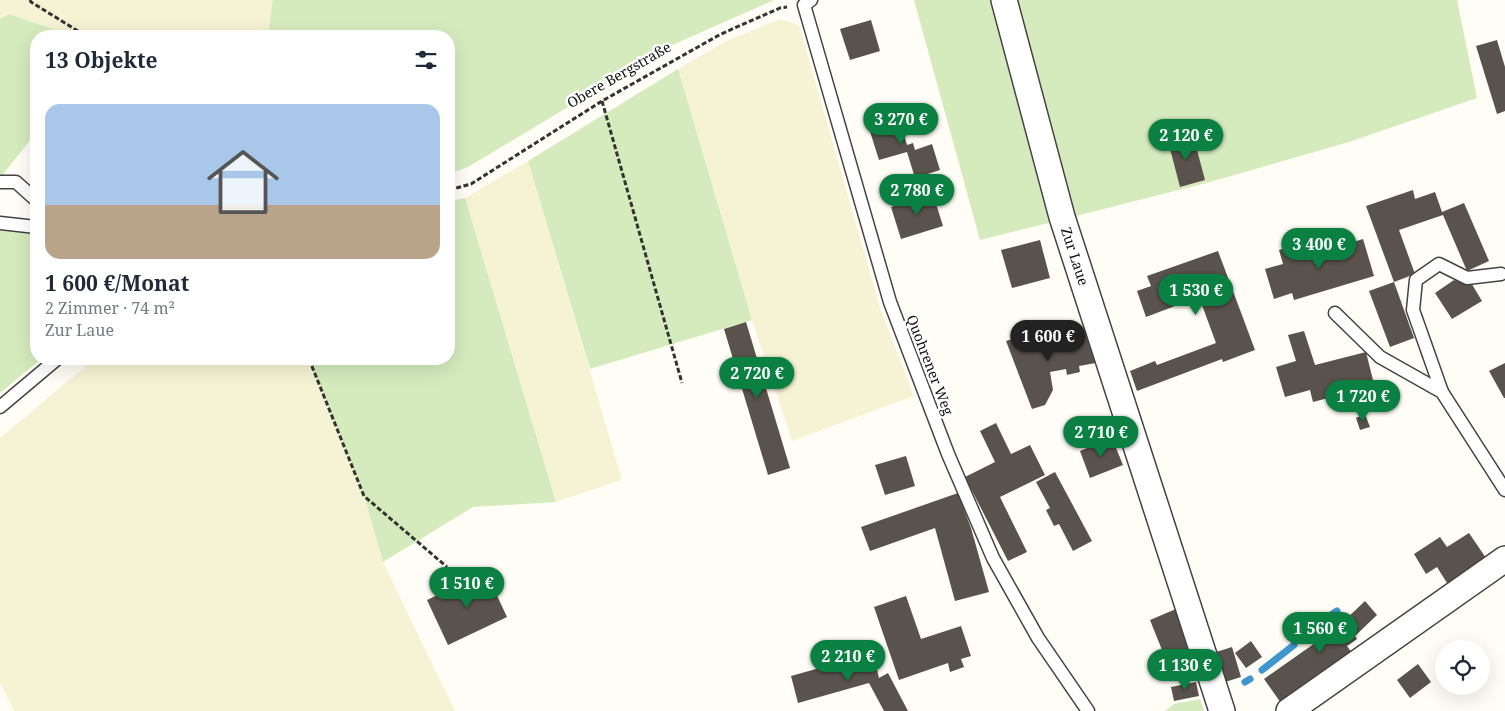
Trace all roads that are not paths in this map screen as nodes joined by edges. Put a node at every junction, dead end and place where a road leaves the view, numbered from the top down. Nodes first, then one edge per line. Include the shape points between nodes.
1 (1004, 0) edge
2 (808, 2) edge
3 (0, 182) edge
4 (30, 195) edge
5 (0, 224) edge
6 (30, 226) edge
7 (1501, 274) dead end
8 (1335, 313) dead end
9 (50, 365) edge
10 (1442, 392) junction
11 (0, 407) edge
12 (1505, 490) edge
13 (1505, 559) edge
14 (1088, 711) edge
15 (1222, 711) edge
16 (1288, 711) edge

1 - 15 street, Zur Laue via 1062,217
2 - 14 lane, Quohrener Weg via 890,302 945,445 994,558 1038,638
3 - 4 lane via 16,182
5 - 6 lane
7 - 10 lane via 1468,278 1439,264 1416,280 1413,310
8 - 10 lane via 1380,357
9 - 11 lane
10 - 12 lane
13 - 16 street

